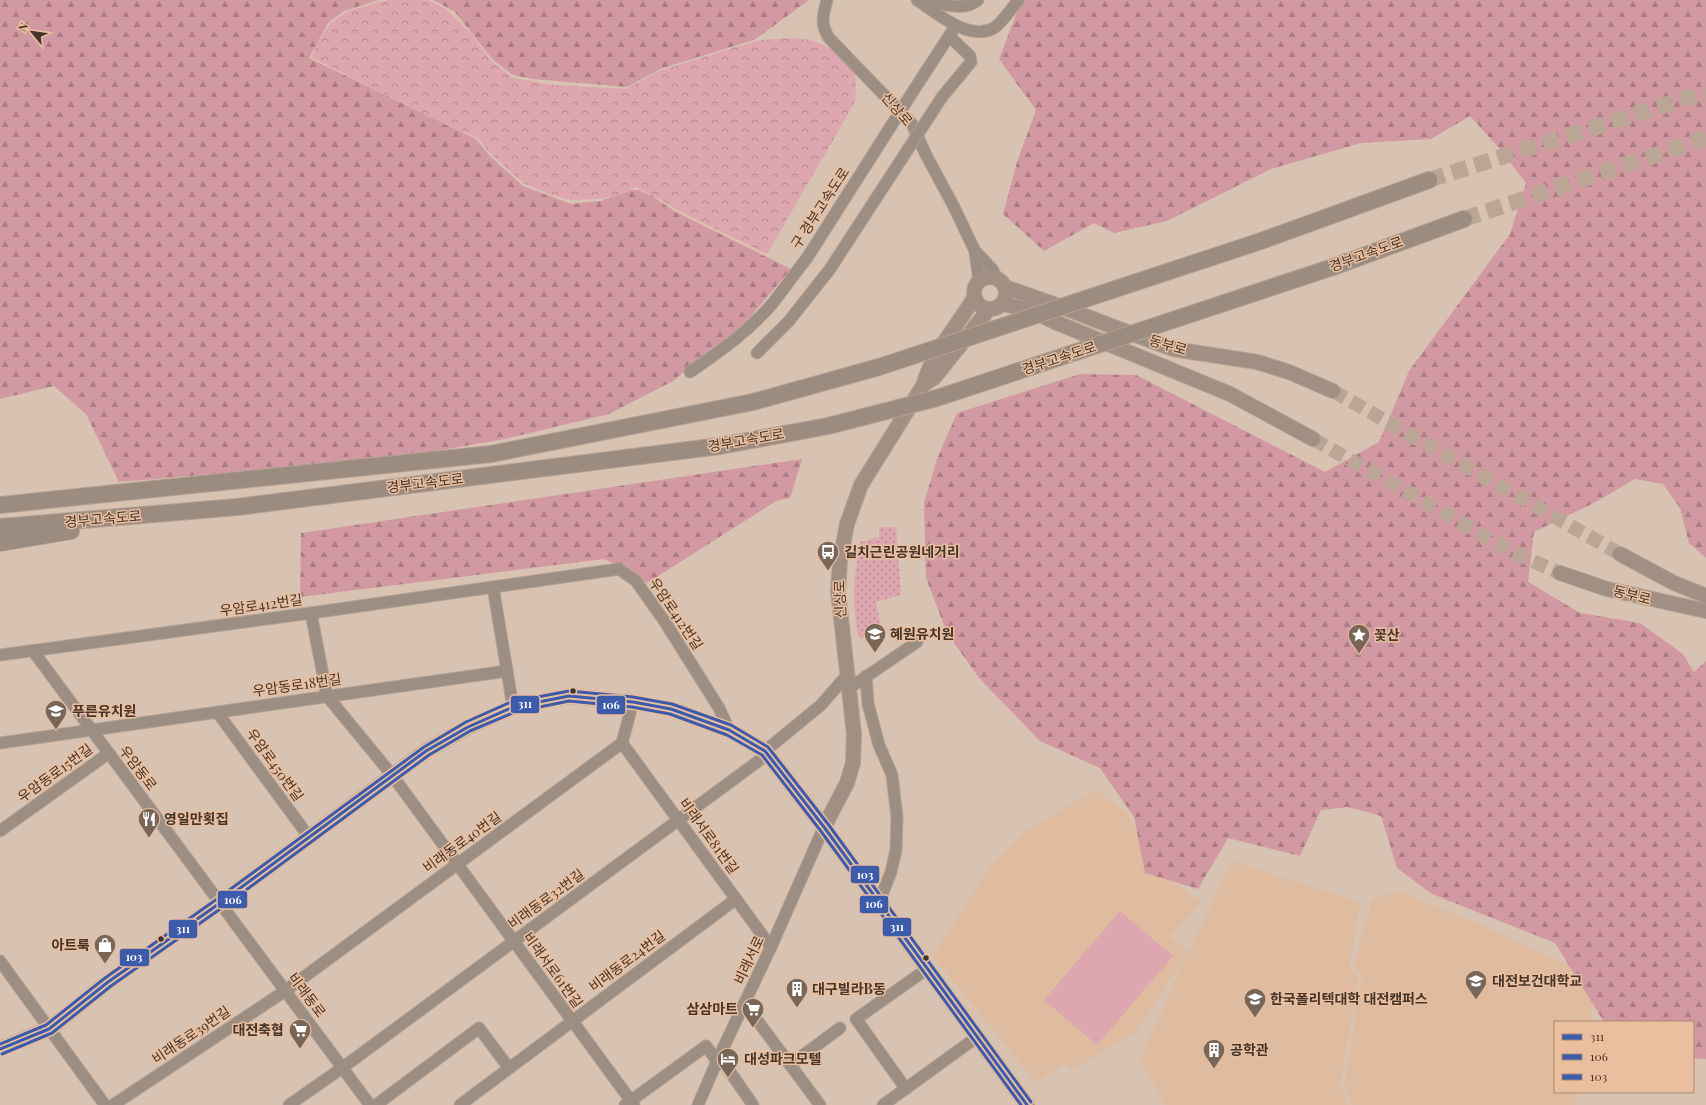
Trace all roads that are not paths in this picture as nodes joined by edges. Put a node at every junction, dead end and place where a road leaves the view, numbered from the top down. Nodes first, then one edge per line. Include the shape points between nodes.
1 (827, 0) edge
2 (916, 0) edge
3 (927, 0) edge
4 (978, 0) edge
5 (1019, 0) edge
6 (956, 25) junction
7 (949, 36) junction
8 (1429, 180) tunnel mouth
9 (1464, 219) tunnel mouth
10 (975, 251) junction
11 (979, 281) junction
12 (1001, 282) junction
13 (974, 298) junction
14 (995, 306) junction
15 (757, 353) dead end
16 (690, 372) dead end
17 (924, 384) junction
18 (1333, 391) tunnel mouth
19 (1313, 439) tunnel mouth
20 (0, 505) edge
21 (171, 513) junction
22 (0, 527) edge
23 (0, 543) edge
24 (1620, 554) tunnel mouth
25 (1560, 573) tunnel mouth
26 (493, 587) junction
27 (1706, 596) edge
28 (1706, 611) edge
29 (311, 613) junction
30 (917, 642) dead end
31 (33, 651) junction
32 (0, 655) edge
33 (507, 671) junction
34 (847, 675) junction
35 (866, 676) junction
36 (848, 689) junction
37 (327, 696) junction
38 (633, 702) junction
39 (513, 707) junction
40 (217, 712) junction
41 (91, 730) junction
42 (729, 730) junction
43 (0, 743) edge
44 (622, 743) junction
45 (766, 753) junction
46 (109, 754) junction
47 (392, 775) junction
48 (678, 820) junction
49 (824, 827) junction
50 (0, 831) edge
51 (309, 837) junction
52 (457, 864) junction
53 (736, 899) junction
54 (879, 902) junction
55 (220, 903) junction
56 (514, 942) junction
57 (771, 947) junction
58 (0, 961) edge
59 (927, 968) junction
60 (285, 991) junction
61 (745, 1004) junction
62 (572, 1021) junction
63 (840, 1028) dead end
64 (49, 1029) junction
65 (977, 1037) junction
66 (0, 1049) edge
67 (717, 1061) junction
68 (790, 1065) junction
69 (342, 1068) junction
70 (509, 1068) junction
71 (906, 1089) junction
72 (630, 1104) edge
73 (105, 1105) edge
74 (113, 1105) edge
75 (289, 1105) edge
76 (370, 1105) edge
77 (376, 1105) edge
78 (460, 1105) edge
79 (698, 1105) edge
80 (754, 1105) edge
81 (820, 1105) edge
82 (883, 1105) edge
83 (1027, 1105) edge

1 - 10 street, 신상로 via 823,13 823,28 912,124
2 - 6 street
3 - 4 street via 971,6
5 - 6 street via 994,27 978,33
6 - 7 street, 구 경부고속도로
7 - 15 street, bridge via 970,56 971,62 942,97 830,269 789,321
7 - 16 street, 구 경부고속도로, bridge via 807,258 763,313 728,346
8 - 20 highway, 경부고속도로, bridge via 1261,241 879,367 753,402 491,454
9 - 21 highway, 경부고속도로, bridge via 1333,267 937,398 828,426 720,446 237,507
10 - 11 street
10 - 12 street
11 - 12 main road via 987,276
11 - 13 main road via 974,289
12 - 14 main road via 1006,296
12 - 18 main road, 동부로 via 1173,349 1257,362 1289,372
13 - 14 main road via 980,306
13 - 17 main road via 926,373
14 - 17 main road via 934,378
14 - 19 main road, 동부로 via 1030,310 1230,394
17 - 34 main road, 신상로 via 862,485 847,524 840,561 838,591
21 - 22 highway, 경부고속도로
21 - 23 highway
24 - 27 main road, 동부로 via 1674,583
25 - 28 main road, 동부로 via 1606,588
26 - 29 street, 우암로412번길
26 - 33 street
26 - 42 street, 우암로412번길 via 619,569 636,581 665,622 719,708
29 - 31 street, 우암로412번길
29 - 37 street
30 - 35 street
31 - 32 street, 우암로412번길
31 - 41 street, 우암동로
33 - 37 street, 우암동로18번길
33 - 39 street
34 - 36 main road, 신상로
34 - 45 street, 비래동로32번길 via 822,705
35 - 36 street
35 - 54 street via 868,704 879,745 892,775 897,816 896,850 891,872
36 - 49 main road, 신상로 via 854,734 853,763 847,783
37 - 40 street, 우암동로18번길
37 - 47 street, 비래서로61번길
38 - 39 main road via 569,696
38 - 42 main road via 670,709
38 - 44 street
39 - 47 main road via 468,726
40 - 41 street, 우암동로18번길
40 - 51 street, 우암로450번길
41 - 43 street, 우암동로18번길
41 - 46 street, 우암동로
42 - 45 main road
44 - 48 street, 비래서로81번길
44 - 52 street, 비래동로40번길
45 - 48 street, 비래동로32번길
45 - 49 main road
46 - 50 street, 우암동로15번길
46 - 55 street, 우암동로
47 - 51 main road
47 - 52 street, 비래서로61번길
48 - 53 street, 비래서로81번길
48 - 56 street, 비래동로32번길
49 - 54 main road
49 - 57 street, 비래서로
51 - 55 main road
52 - 56 street, 비래서로61번길
52 - 60 street, 비래동로40번길
53 - 57 street, 비래서로81번길
53 - 62 street, 비래동로24번길
54 - 59 main road
55 - 60 street, 비래동로
55 - 64 main road via 108,982
56 - 62 street, 비래서로61번길
56 - 69 street, 비래동로32번길
57 - 61 street, 비래서로
58 - 64 street
59 - 65 main road
59 - 71 street via 856,1019
60 - 69 street, 비래동로
60 - 74 street, 비래동로39번길
61 - 67 street, 비래서로
61 - 68 street
62 - 70 street, 비래동로24번길
62 - 72 street, 비래서로61번길
63 - 68 street
64 - 66 main road
64 - 73 street
65 - 71 street
65 - 83 main road
67 - 72 street via 706,1046
67 - 79 street, 비래서로
67 - 80 street via 726,1066
68 - 81 street
69 - 75 street, 비래동로32번길
69 - 76 street, 비래동로
70 - 77 street via 479,1028
70 - 78 street, 비래동로24번길
71 - 82 street

